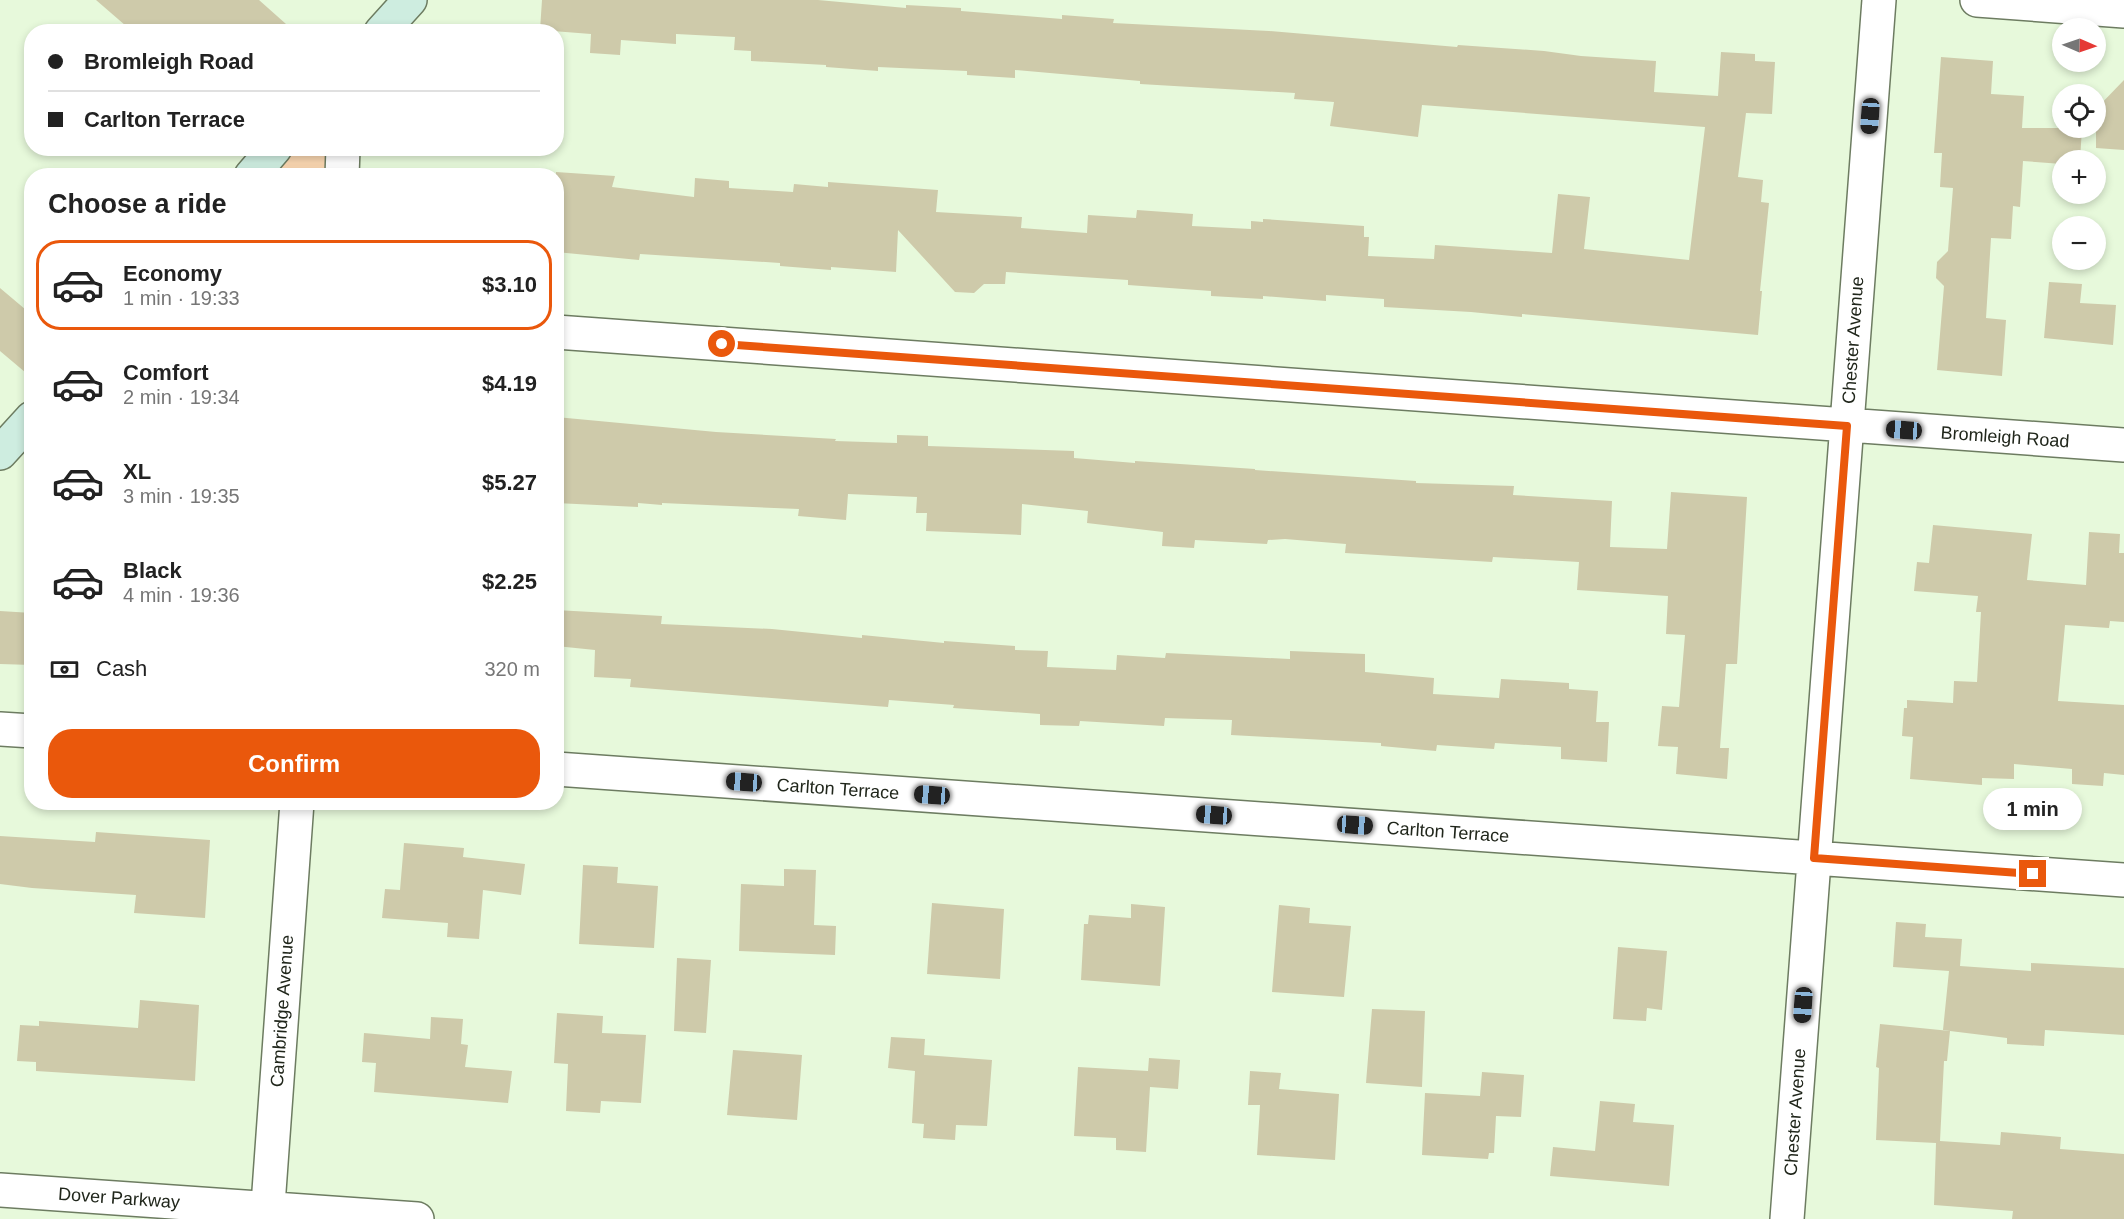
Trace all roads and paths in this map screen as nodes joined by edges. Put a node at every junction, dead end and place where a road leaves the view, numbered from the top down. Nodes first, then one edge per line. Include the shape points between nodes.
1 (410, 0) edge
2 (1878, 0) edge
3 (1977, 0) edge
4 (2124, 10) edge
5 (388, 24) edge
6 (268, 156) edge
7 (258, 168) edge
8 (564, 333) edge
9 (1847, 426) junction
10 (24, 427) edge
11 (2124, 445) edge
12 (0, 453) edge
13 (0, 729) edge
14 (24, 730) edge
15 (564, 770) edge
16 (296, 810) edge
17 (1814, 858) junction
18 (2124, 880) edge
19 (0, 1190) edge
20 (268, 1214) edge
21 (417, 1219) edge
22 (1787, 1219) edge

1 - 5 main road
2 - 9 street, Chester Avenue
3 - 4 street
6 - 7 main road
8 - 9 street, Bromleigh Road
9 - 11 street, Bromleigh Road
9 - 17 street, Chester Avenue
10 - 12 main road
13 - 14 street
15 - 17 street, Carlton Terrace
16 - 20 street, Cambridge Avenue
17 - 18 street, Carlton Terrace
17 - 22 street, Chester Avenue
19 - 20 street, Dover Parkway
20 - 21 street, Dover Parkway

